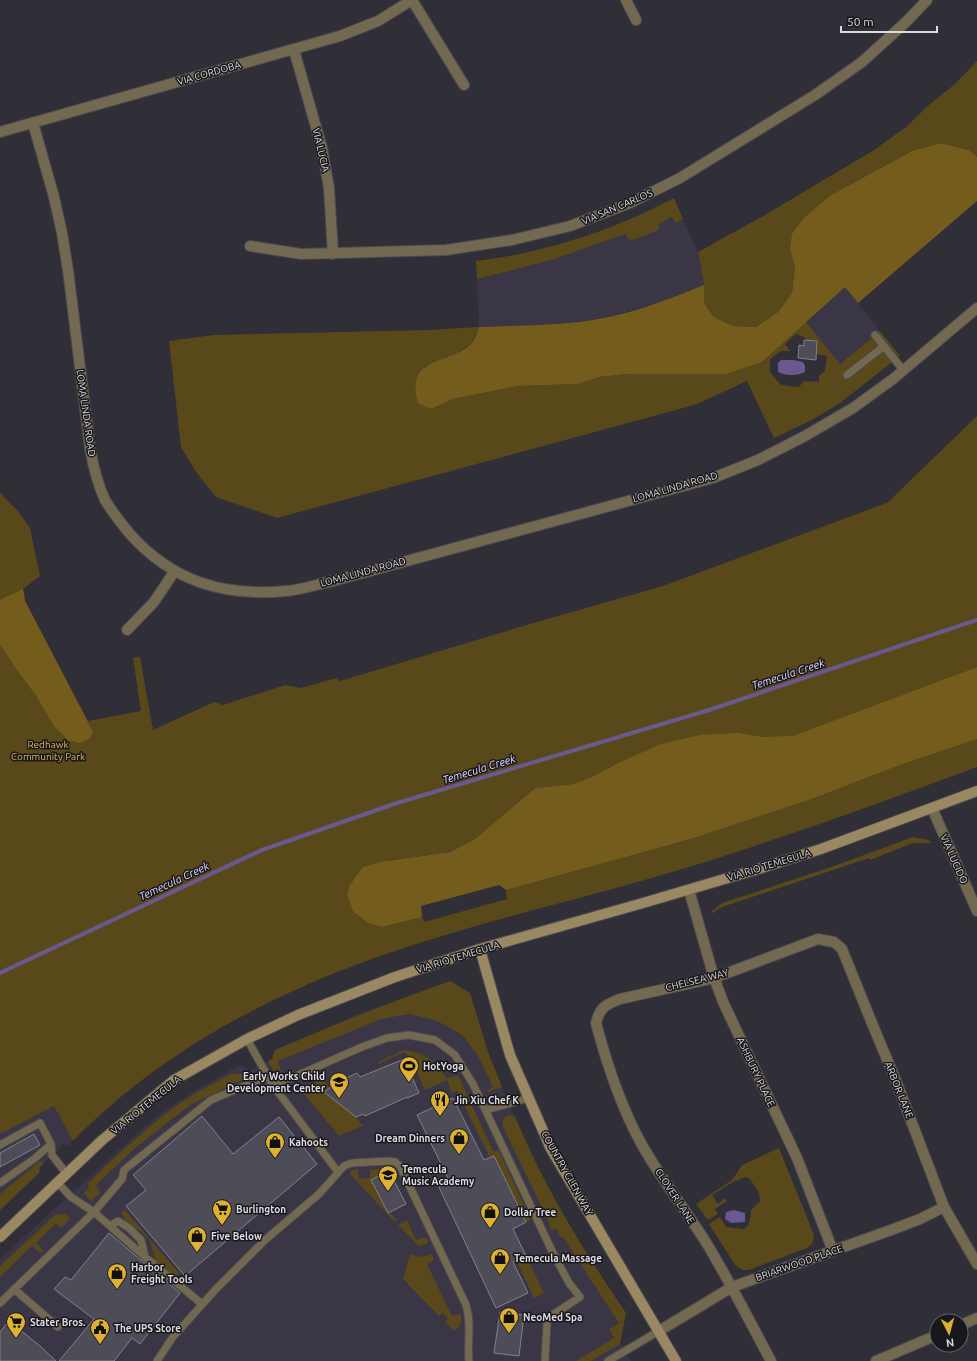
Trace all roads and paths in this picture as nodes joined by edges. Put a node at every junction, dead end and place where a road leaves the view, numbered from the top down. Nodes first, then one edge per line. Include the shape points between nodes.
1 (412, 0) edge
2 (626, 0) edge
3 (927, 0) edge
4 (636, 20) dead end
5 (294, 50) junction
6 (464, 85) dead end
7 (33, 123) junction
8 (0, 132) edge
9 (250, 246) dead end
10 (333, 254) junction
11 (977, 308) edge
12 (875, 335) dead end
13 (884, 346) junction
14 (903, 370) junction
15 (847, 375) dead end
16 (174, 572) junction
17 (127, 630) dead end
18 (977, 791) edge
19 (932, 808) junction
20 (689, 890) junction
21 (976, 906) edge
22 (807, 943) joint
23 (480, 949) junction
24 (714, 978) junction
25 (596, 1023) joint
26 (247, 1039) junction
27 (268, 1076) junction
28 (272, 1084) junction
29 (529, 1098) junction
30 (486, 1110) junction
31 (51, 1144) junction
32 (0, 1145) edge
33 (338, 1172) junction
34 (66, 1173) junction
35 (57, 1182) junction
36 (0, 1183) edge
37 (944, 1207) junction
38 (94, 1212) junction
39 (110, 1226) junction
40 (0, 1237) edge
41 (833, 1251) junction
42 (145, 1257) junction
43 (977, 1264) edge
44 (732, 1287) junction
45 (14, 1289) junction
46 (0, 1303) edge
47 (202, 1304) junction
48 (58, 1327) dead end
49 (658, 1331) junction
50 (929, 1338) edge
51 (157, 1361) edge
52 (469, 1361) edge
53 (545, 1361) edge
54 (608, 1361) edge
55 (676, 1361) edge
56 (771, 1361) edge
57 (876, 1361) edge

1 - 5 street, VIA CORDOBA via 378,21
1 - 6 street
2 - 4 street
3 - 10 street, VIA SAN CARLOS via 862,62 821,91 680,178 630,203 570,226 512,240 446,250
5 - 7 street, VIA CORDOBA
5 - 10 street, VIA LUCIA via 322,148 329,188
7 - 8 street, VIA CORDOBA
7 - 16 street, LOMA LINDA ROAD via 62,233 90,448 96,475 105,499 120,523 142,547
9 - 10 street, VIA SAN CARLOS via 301,254
11 - 14 street, LOMA LINDA ROAD
12 - 13 lane
13 - 14 lane
13 - 15 lane
14 - 16 street, LOMA LINDA ROAD via 853,408 805,436 758,460 713,478 333,581 287,591 251,592 214,587
16 - 17 street via 154,602
18 - 19 street, VIA RIO TEMECULA
19 - 20 street, VIA RIO TEMECULA via 821,849
19 - 21 street, VIA LUCIDO
20 - 23 street, VIA RIO TEMECULA
20 - 24 street, ASHBURY PLACE
22 - 24 street, CHELSEA WAY
22 - 37 street, ARBOR LANE via 818,940 834,942 842,949
23 - 26 street, VIA RIO TEMECULA via 388,979 298,1015
23 - 29 street, COUNTRY GLEN WAY via 510,1056
24 - 25 street, CHELSEA WAY via 620,999 605,1005 598,1014
24 - 41 street, ASHBURY PLACE via 797,1158
25 - 44 street, CLOVER LANE via 628,1118
26 - 27 lane
26 - 34 street, VIA RIO TEMECULA via 174,1080
27 - 28 lane
27 - 38 lane via 211,1100 124,1170 122,1179
28 - 30 lane via 362,1047 388,1038 409,1035 435,1040 455,1055
28 - 33 lane
29 - 30 lane
29 - 49 street, COUNTRY GLEN WAY via 551,1149
30 - 53 lane via 553,1253 569,1283 580,1297 547,1322
31 - 32 lane via 40,1123
31 - 34 lane via 52,1155
31 - 36 lane
33 - 47 lane via 319,1194 265,1240
33 - 52 lane via 352,1163 388,1161 400,1166 466,1305 470,1322
34 - 35 street, VIA RIO TEMECULA
35 - 38 lane via 71,1197
35 - 40 street, VIA RIO TEMECULA
37 - 41 street, BRIARWOOD PLACE via 920,1219
37 - 43 street, ARBOR LANE
38 - 39 lane
38 - 45 lane
39 - 42 lane
39 - 42 lane via 118,1221 129,1228 141,1240
41 - 44 street, BRIARWOOD PLACE
42 - 47 lane
44 - 49 street, BRIARWOOD PLACE
44 - 56 street, CLOVER LANE
45 - 46 lane
45 - 48 lane
47 - 51 lane
49 - 54 lane
49 - 55 street, COUNTRY GLEN WAY
50 - 57 street

